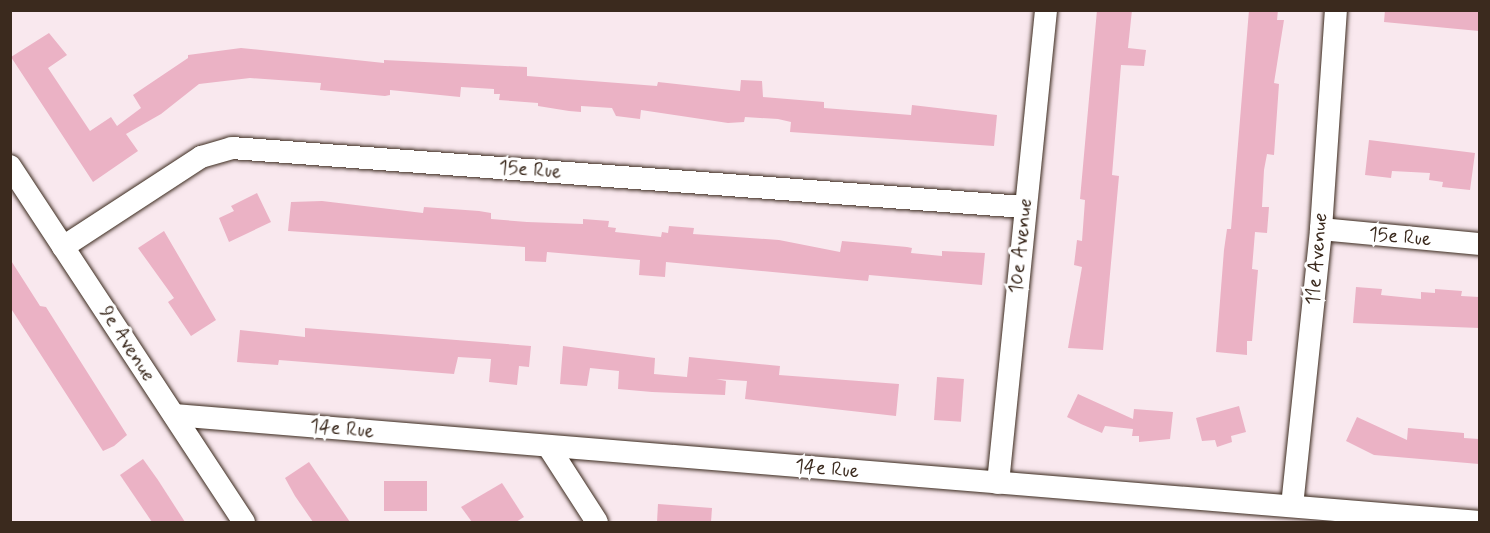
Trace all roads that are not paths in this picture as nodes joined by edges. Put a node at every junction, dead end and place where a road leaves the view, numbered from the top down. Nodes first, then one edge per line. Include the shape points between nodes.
1 (1046, 10) edge
2 (1336, 10) edge
3 (10, 166) edge
4 (1025, 207) junction
5 (1321, 229) junction
6 (1479, 244) edge
7 (63, 247) junction
8 (174, 415) junction
9 (548, 446) junction
10 (998, 483) junction
11 (1292, 506) junction
12 (244, 522) edge
13 (597, 522) edge
14 (1479, 522) edge

1 - 4 street, 10e Avenue
2 - 5 street, 11e Avenue
3 - 7 street, 9e Avenue
4 - 7 street, 15e Rue via 232,148 201,157
4 - 10 street, 10e Avenue
5 - 6 street, 15e Rue
5 - 11 street, 11e Avenue
7 - 8 street, 9e Avenue
8 - 9 street, 14e Rue
8 - 12 street, 9e Avenue
9 - 10 street, 14e Rue
9 - 13 street
10 - 11 street, 14e Rue
11 - 14 street, 14e Rue

